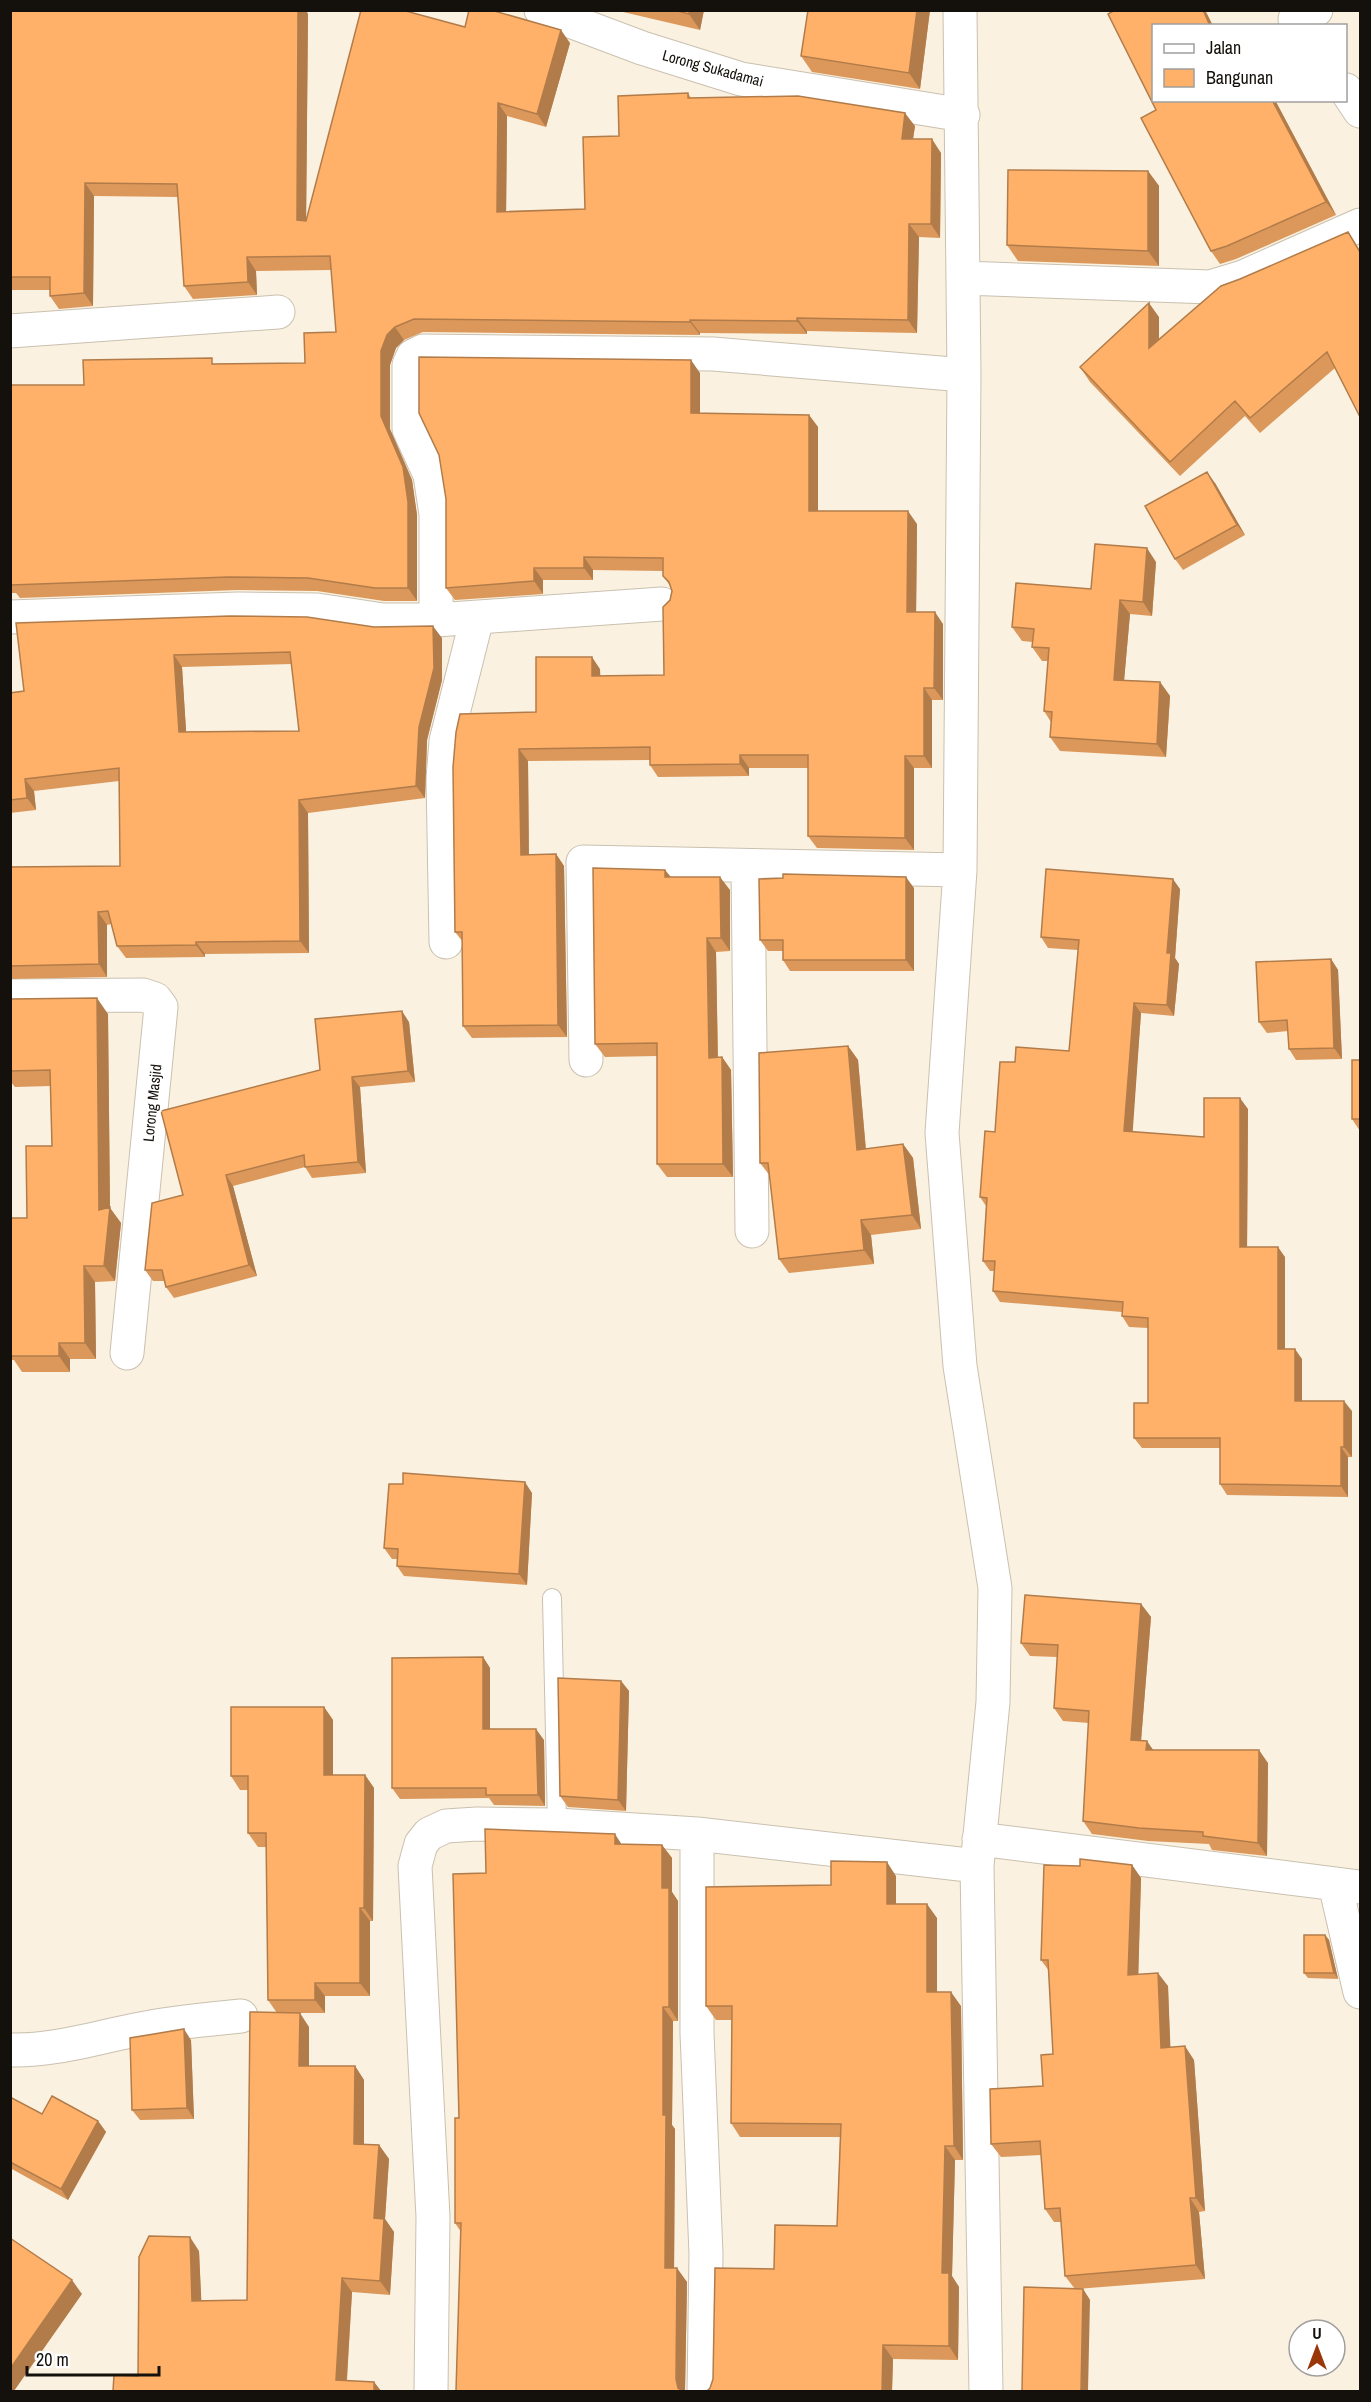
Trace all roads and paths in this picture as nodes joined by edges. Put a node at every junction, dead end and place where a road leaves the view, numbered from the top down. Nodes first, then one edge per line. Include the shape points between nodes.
1 (541, 10) edge
2 (960, 10) edge
3 (1347, 92) edge
4 (1360, 111) edge
5 (963, 115) junction
6 (1360, 225) edge
7 (964, 278) junction
8 (278, 312) dead end
9 (10, 331) edge
10 (964, 375) junction
11 (662, 604) edge
12 (10, 617) edge
13 (477, 618) junction
14 (436, 620) junction
15 (748, 866) junction
16 (960, 870) junction
17 (446, 942) dead end
18 (10, 996) edge
19 (586, 1060) dead end
20 (752, 1231) dead end
21 (127, 1353) dead end
22 (552, 1598) dead end
23 (557, 1825) junction
24 (698, 1834) junction
25 (978, 1852) junction
26 (1348, 1886) edge
27 (1360, 1992) edge
28 (242, 2016) dead end
29 (10, 2050) edge
30 (431, 2391) edge
31 (704, 2391) edge
32 (986, 2391) edge

1 - 5 street, Lorong Sukadamai via 741,79
2 - 5 street
3 - 4 street
5 - 7 street
6 - 7 street via 1243,277 1210,287
7 - 10 street
8 - 9 street
10 - 14 street via 713,354 423,351 413,356 409,365 409,429 430,476 436,513
10 - 16 street
11 - 13 street
12 - 14 street via 317,610 383,620
13 - 14 street
13 - 17 street via 446,741
15 - 16 street
15 - 19 street via 583,862
15 - 20 street
16 - 25 street via 942,1133 960,1366 995,1588 993,1702
18 - 21 street, Lorong Masjid via 144,995 155,999 161,1007
22 - 23 lane
23 - 24 street
23 - 30 street via 446,1826 429,1834 421,1844 415,1866 433,2217
24 - 25 street
24 - 31 street via 698,2033 706,2254
25 - 26 street
25 - 32 street
26 - 27 street
28 - 29 street via 144,2028 83,2043

